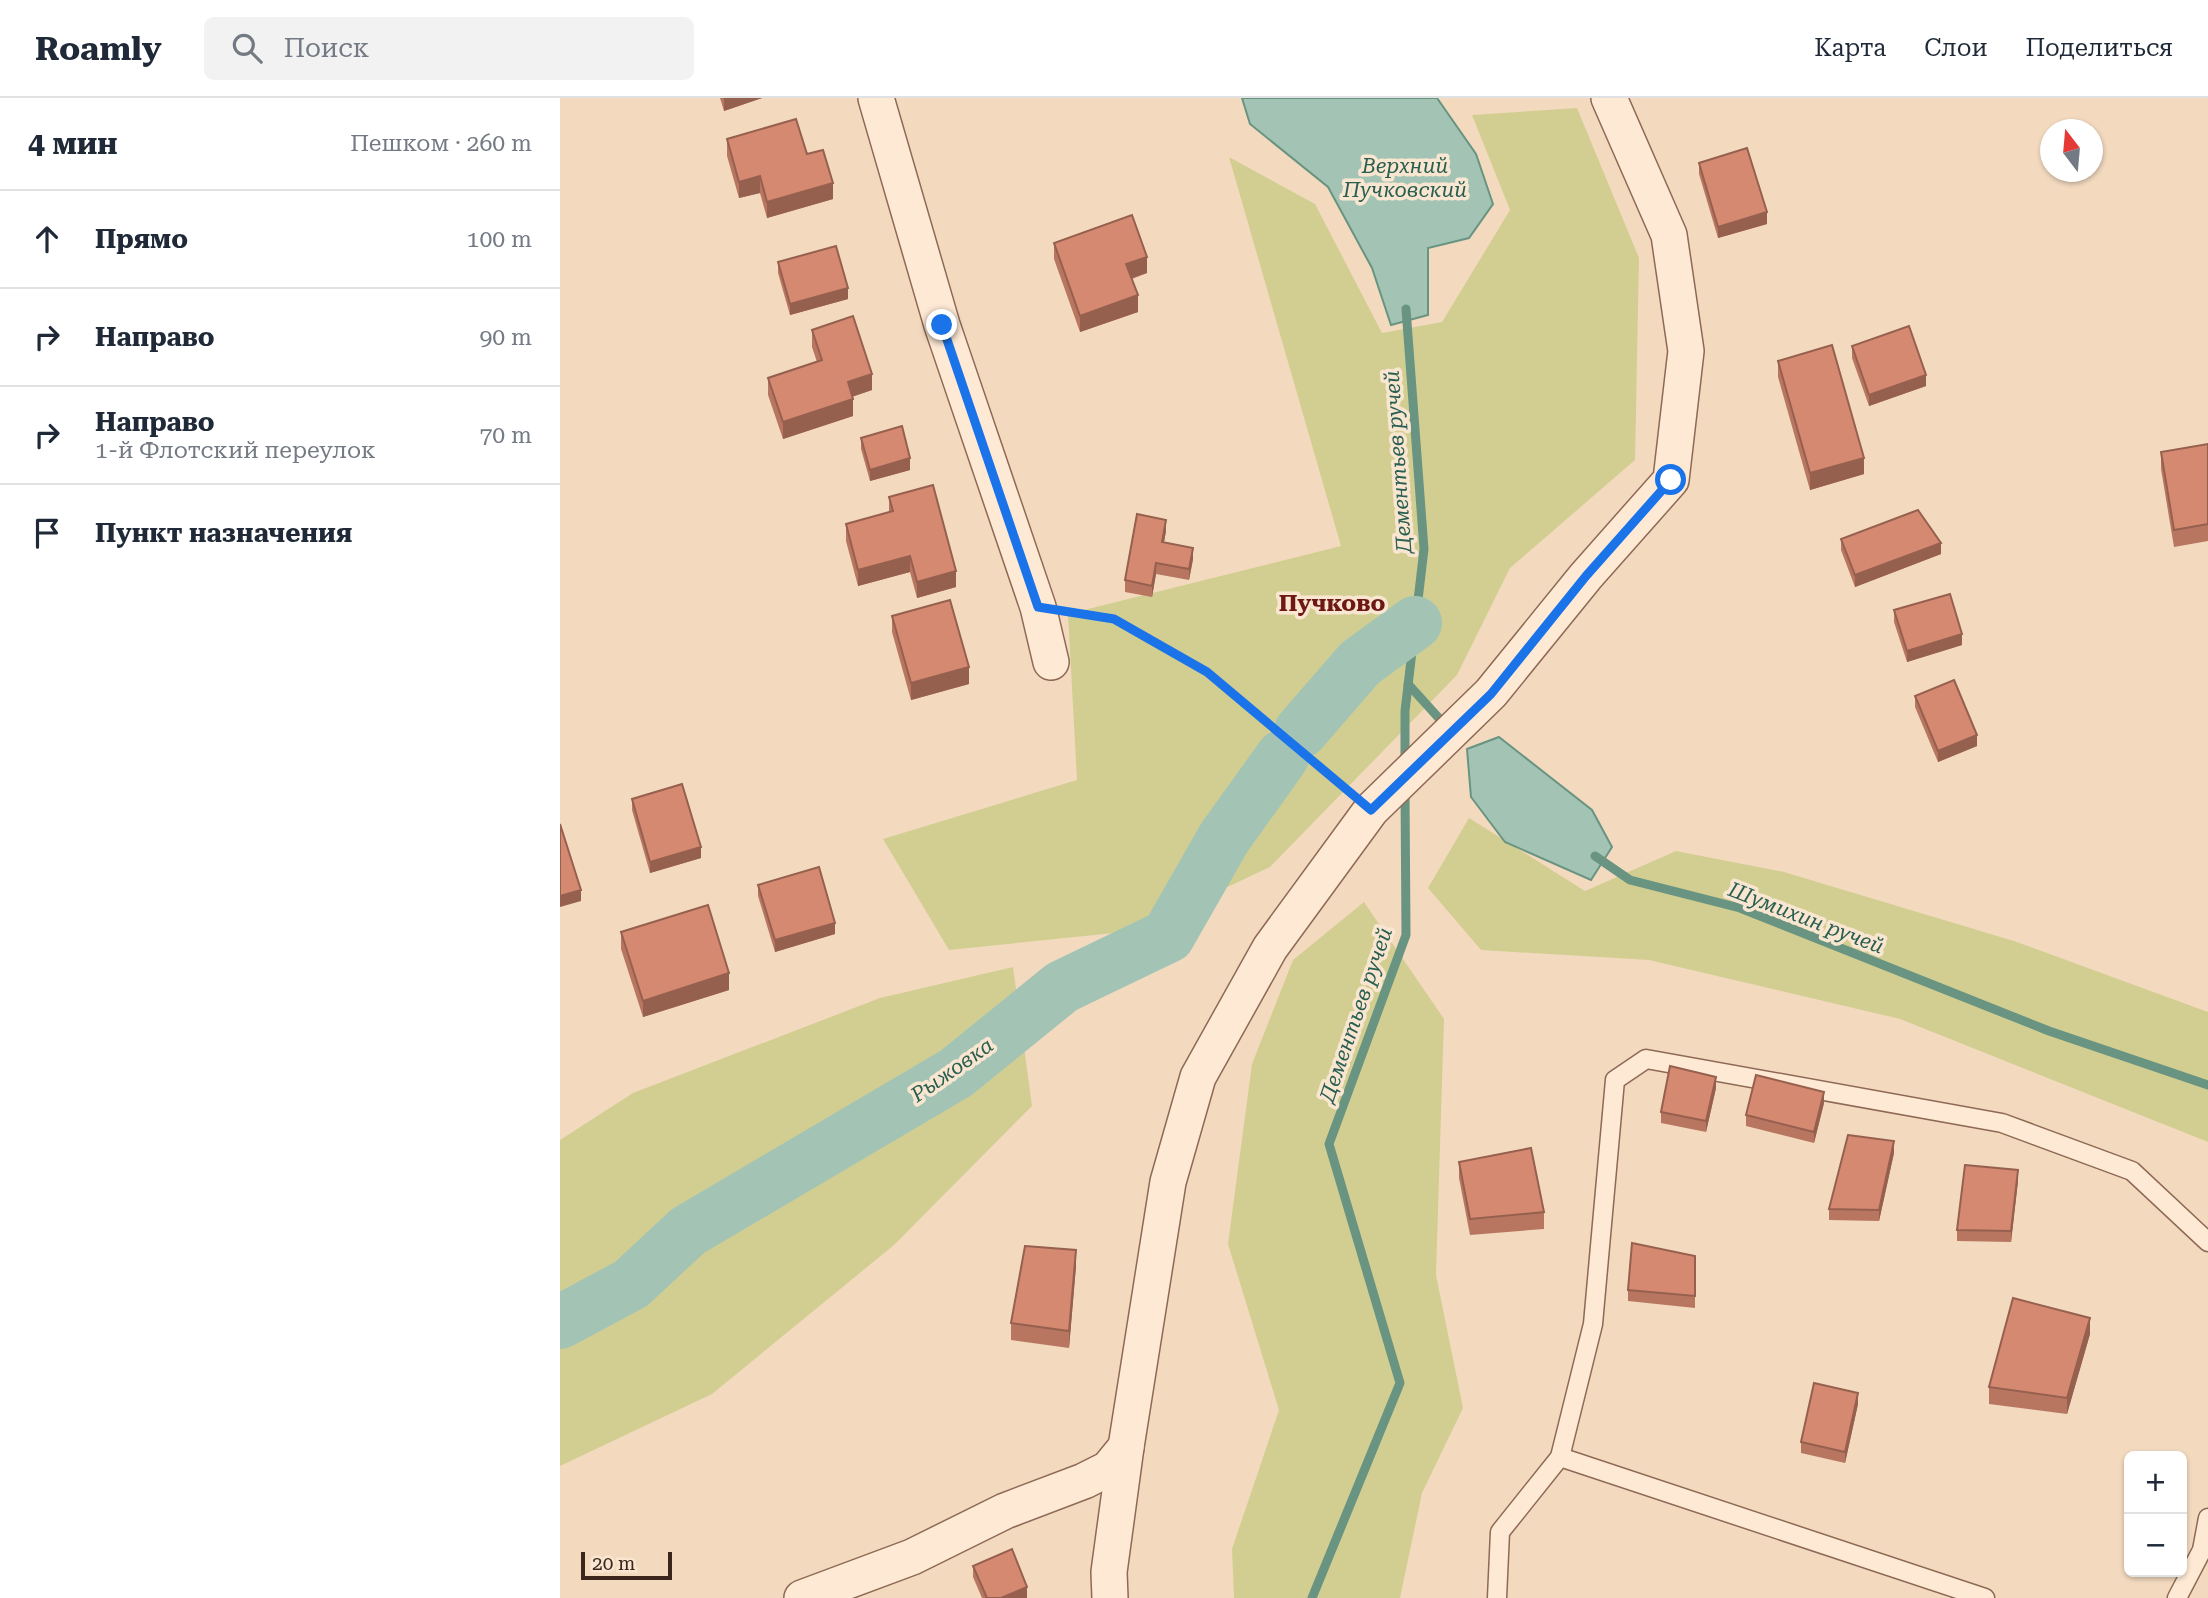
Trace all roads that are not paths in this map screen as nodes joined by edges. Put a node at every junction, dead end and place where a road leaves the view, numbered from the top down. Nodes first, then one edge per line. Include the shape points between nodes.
1 (876, 98) edge
2 (1609, 98) edge
3 (1051, 662) dead end
4 (2208, 1242) edge
5 (1126, 1447) junction
6 (1560, 1457) junction
7 (2208, 1518) edge
8 (803, 1598) edge
9 (1110, 1598) edge
10 (1497, 1598) edge
11 (1985, 1598) edge
12 (2177, 1598) edge

1 - 3 street via 942,325 1038,607
2 - 5 street via 1669,235 1686,351 1671,480 1491,694 1371,810 1270,948 1198,1077 1168,1182
4 - 6 lane via 2132,1171 2002,1123 1646,1059 1615,1080 1593,1324
5 - 8 street via 1108,1469 1084,1481 1005,1511 912,1557
5 - 9 street
6 - 10 lane via 1500,1532
6 - 11 lane
7 - 12 lane via 2202,1549

